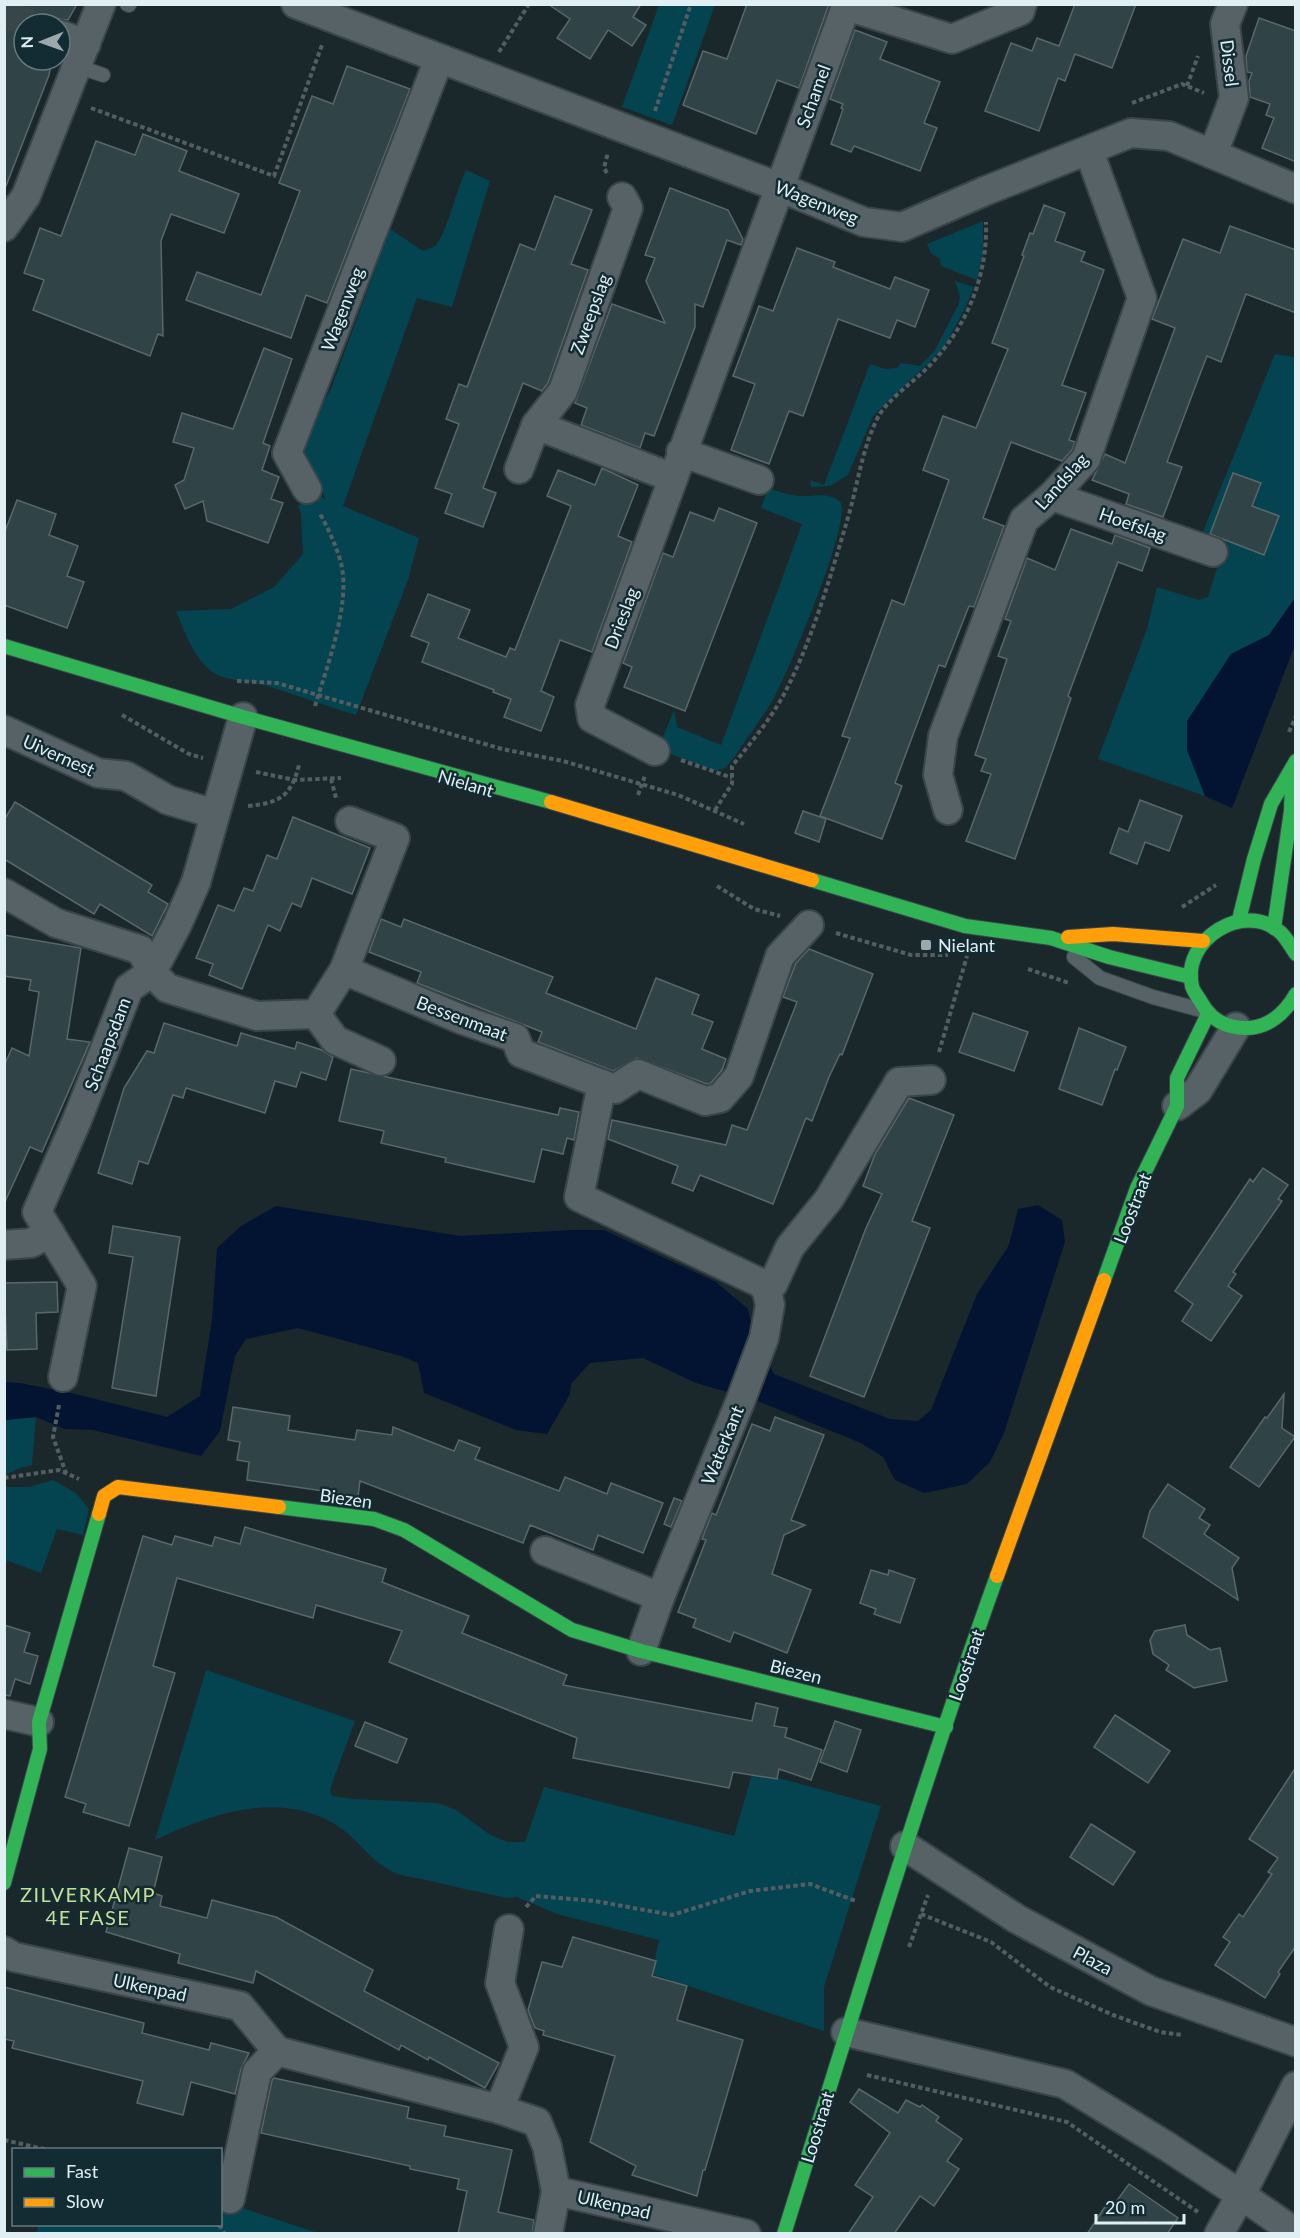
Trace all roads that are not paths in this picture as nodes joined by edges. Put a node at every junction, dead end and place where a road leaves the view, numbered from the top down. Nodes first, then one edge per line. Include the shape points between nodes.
1 (101, 4) edge
2 (1022, 4) edge
3 (1233, 4) edge
4 (847, 5) edge
5 (311, 9) edge
6 (82, 55) edge
7 (439, 58) junction
8 (1089, 151) junction
9 (1213, 154) junction
10 (779, 187) junction
11 (1296, 189) edge
12 (622, 197) road end
13 (4, 227) edge
14 (536, 425) junction
15 (677, 465) junction
16 (519, 469) dead end
17 (759, 480) dead end
18 (307, 489) road end
19 (1052, 496) junction
20 (1214, 552) dead end
21 (4, 646) edge
22 (243, 717) junction
23 (4, 730) edge
24 (655, 751) dead end
25 (1294, 766) edge
26 (948, 810) dead end
27 (215, 814) junction
28 (350, 821) dead end
29 (4, 893) edge
30 (1239, 920) junction
31 (809, 925) road end
32 (1274, 928) junction
33 (1052, 938) junction
34 (1203, 941) junction
35 (1296, 954) edge
36 (344, 970) junction
37 (152, 972) junction
38 (1191, 977) junction
39 (1296, 994) edge
40 (1208, 1013) junction
41 (316, 1014) junction
42 (1236, 1027) junction
43 (381, 1061) dead end
44 (931, 1080) road end
45 (602, 1084) junction
46 (1177, 1106) junction
47 (50, 1233) junction
48 (4, 1245) edge
49 (767, 1291) junction
50 (63, 1377) dead end
51 (545, 1551) dead end
52 (660, 1597) junction
53 (641, 1650) junction
54 (4, 1714) edge
55 (39, 1722) junction
56 (946, 1727) junction
57 (906, 1846) junction
58 (4, 1883) edge
59 (509, 1929) road end
60 (4, 1951) edge
61 (846, 2032) junction
62 (1296, 2042) edge
63 (277, 2051) junction
64 (1296, 2085) edge
65 (499, 2109) junction
66 (556, 2191) junction
67 (1241, 2195) junction
68 (230, 2199) dead end
69 (1221, 2231) edge
70 (1296, 2233) edge
71 (548, 2234) edge
72 (746, 2234) edge
73 (784, 2234) edge

1 - 6 street
2 - 4 street via 1020,10 952,39
3 - 9 street, Dissel via 1225,24 1234,98
4 - 10 street, Schamel
5 - 7 street, Wagenweg
6 - 13 street via 26,196
7 - 10 street, Wagenweg
7 - 18 street, Wagenweg via 287,453
8 - 9 street, Wagenweg via 1131,134 1169,136
8 - 10 street, Wagenweg via 902,227 864,222
8 - 19 street, Landslag via 1142,298 1086,459
9 - 11 street, Wagenweg
10 - 15 street, Drieslag
12 - 14 street, Zweepslag via 628,208 563,391
14 - 15 street
14 - 16 street, Zweepslag
15 - 17 street
15 - 24 street, Drieslag via 590,705 592,718
19 - 20 street, Hoefslag
19 - 26 street, Landslag via 1024,520 942,736 938,775
21 - 22 street, Nielant
22 - 27 street, Schaapsdam
22 - 33 street, Nielant via 581,810 965,926
23 - 27 street, Uivernest via 98,773 126,776 168,800
25 - 30 street via 1271,804
25 - 32 street
27 - 37 street, Schaapsdam via 196,882
28 - 36 street via 394,838
29 - 37 street via 56,923 141,950
30 - 32 street via 1257,921
30 - 34 street via 1215,929
31 - 45 street, Bessenmaat via 780,956 739,1076 720,1098 705,1101 638,1074 615,1089
32 - 35 street
33 - 34 street, Nielant via 1113,934
33 - 38 street, Nielant
33 - 40 lane via 1100,978
34 - 38 street via 1194,958
36 - 41 street
36 - 45 street, Bessenmaat via 515,1038 521,1053
37 - 41 street via 167,988 257,1016
37 - 47 street, Schaapsdam via 129,988 37,1212
38 - 40 street via 1195,994
39 - 42 street via 1274,1020 1256,1027
40 - 42 street
40 - 46 street, Loostraat via 1177,1078
41 - 43 street via 335,1040
42 - 46 street, Loostraat via 1198,1090
44 - 49 street via 899,1082 830,1199 790,1247
45 - 49 street via 579,1197 761,1284
46 - 56 street, Loostraat via 1137,1188
47 - 48 street via 31,1243
47 - 50 street, Schaapsdam via 82,1286
49 - 52 street, Waterkant via 771,1305 764,1338
51 - 52 street
52 - 53 street, Waterkant
53 - 55 street, Biezen via 572,1630 404,1530 374,1519 118,1487 104,1496
53 - 56 street, Biezen
54 - 55 street
55 - 58 street via 40,1749
56 - 57 street, Loostraat
57 - 61 street, Loostraat
57 - 62 street, Plaza via 1017,1918 1151,1991
59 - 65 street via 500,1983 525,2047
60 - 63 street, Ulkenpad via 14,1957 240,2006
61 - 67 street via 1065,2084
61 - 73 street, Loostraat
63 - 65 street, Ulkenpad
63 - 68 street via 257,2072
64 - 67 street
65 - 66 street, Ulkenpad via 537,2122 547,2146
66 - 71 street
66 - 72 street, Ulkenpad
67 - 69 street
67 - 70 street

